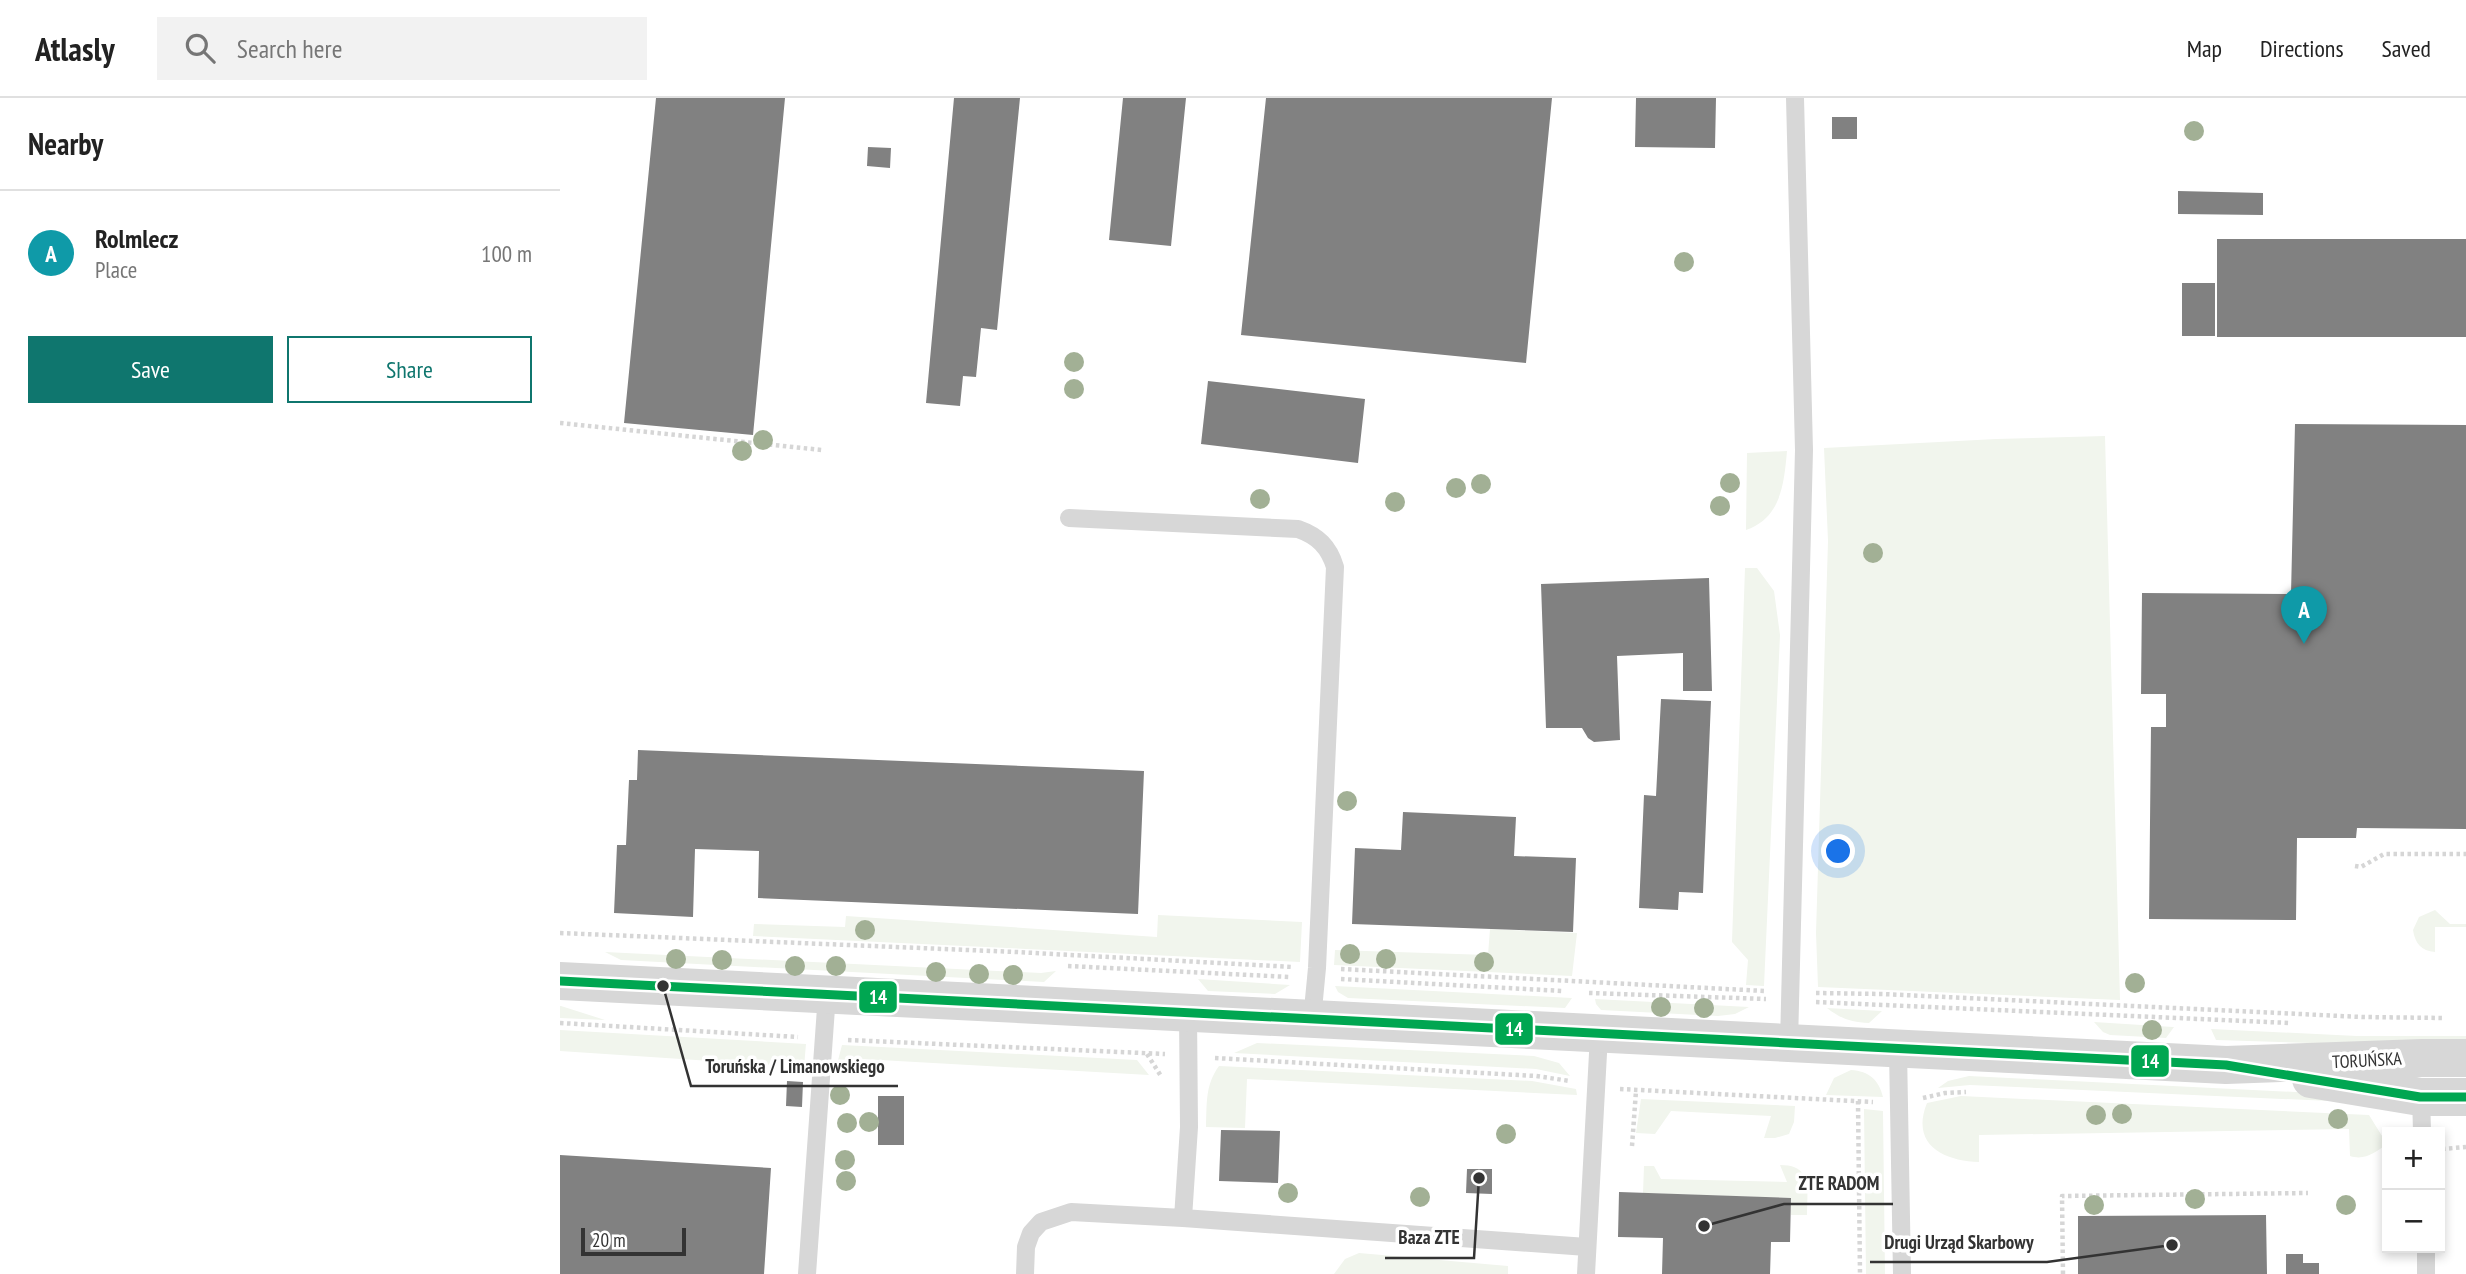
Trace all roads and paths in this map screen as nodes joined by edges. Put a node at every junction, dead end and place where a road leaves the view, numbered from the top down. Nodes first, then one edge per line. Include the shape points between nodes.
1 (1795, 98) edge
2 (560, 423) edge
3 (822, 450) dead end
4 (1069, 518) dead end
5 (2466, 854) edge
6 (2355, 866) dead end
7 (560, 933) edge
8 (1056, 966) dead end
9 (1317, 973) junction
10 (560, 981) edge
11 (1573, 992) dead end
12 (1586, 993) dead end
13 (827, 994) junction
14 (1791, 996) junction
15 (1188, 1013) junction
16 (2453, 1018) dead end
17 (1312, 1020) junction
18 (560, 1023) edge
19 (2296, 1023) dead end
20 (1599, 1035) junction
21 (824, 1038) junction
22 (1789, 1044) junction
23 (1898, 1049) junction
24 (1188, 1055) junction
25 (2226, 1065) junction
26 (2440, 1083) edge
27 (1597, 1084) junction
28 (1636, 1091) junction
29 (1968, 1091) dead end
30 (2466, 1097) edge
31 (1858, 1101) junction
32 (1899, 1104) junction
33 (1632, 1146) dead end
34 (2466, 1147) edge
35 (2445, 1149) edge
36 (2308, 1193) dead end
37 (1183, 1218) junction
38 (1587, 1247) junction
39 (2426, 1253) edge
40 (807, 1274) edge
41 (1025, 1274) edge
42 (1586, 1274) edge
43 (1860, 1274) edge
44 (1902, 1274) edge
45 (2063, 1274) edge
46 (2426, 1274) edge

1 - 14 lane via 1804,450
2 - 3 path
4 - 9 lane via 1298,529 1311,534 1331,554 1335,568
5 - 6 path via 2384,854
7 - 9 path via 1016,952
8 - 9 path
9 - 11 path
9 - 14 path
9 - 17 lane
10 - 13 street, TORUŃSKA
12 - 14 path
13 - 15 street, TORUŃSKA
13 - 21 lane
14 - 16 path via 1896,995
14 - 19 path
14 - 22 lane
15 - 17 street, TORUŃSKA
15 - 24 lane
17 - 20 street, TORUŃSKA
18 - 21 path
20 - 22 street, TORUŃSKA
20 - 27 lane
21 - 24 path
21 - 40 lane
22 - 23 street, TORUŃSKA
23 - 25 street, TORUŃSKA
23 - 32 lane
24 - 27 path via 1536,1076
24 - 37 lane
25 - 26 street, TORUŃSKA
25 - 26 street, TORUŃSKA via 2422,1058
26 - 30 street, TORUŃSKA
27 - 28 path
27 - 38 lane
28 - 31 path
28 - 33 path
29 - 32 path
31 - 32 path
31 - 43 path
32 - 44 lane
34 - 35 path
36 - 45 path via 2062,1196
37 - 38 lane
37 - 41 lane via 1071,1212 1054,1216 1031,1233
38 - 42 lane
39 - 46 lane

